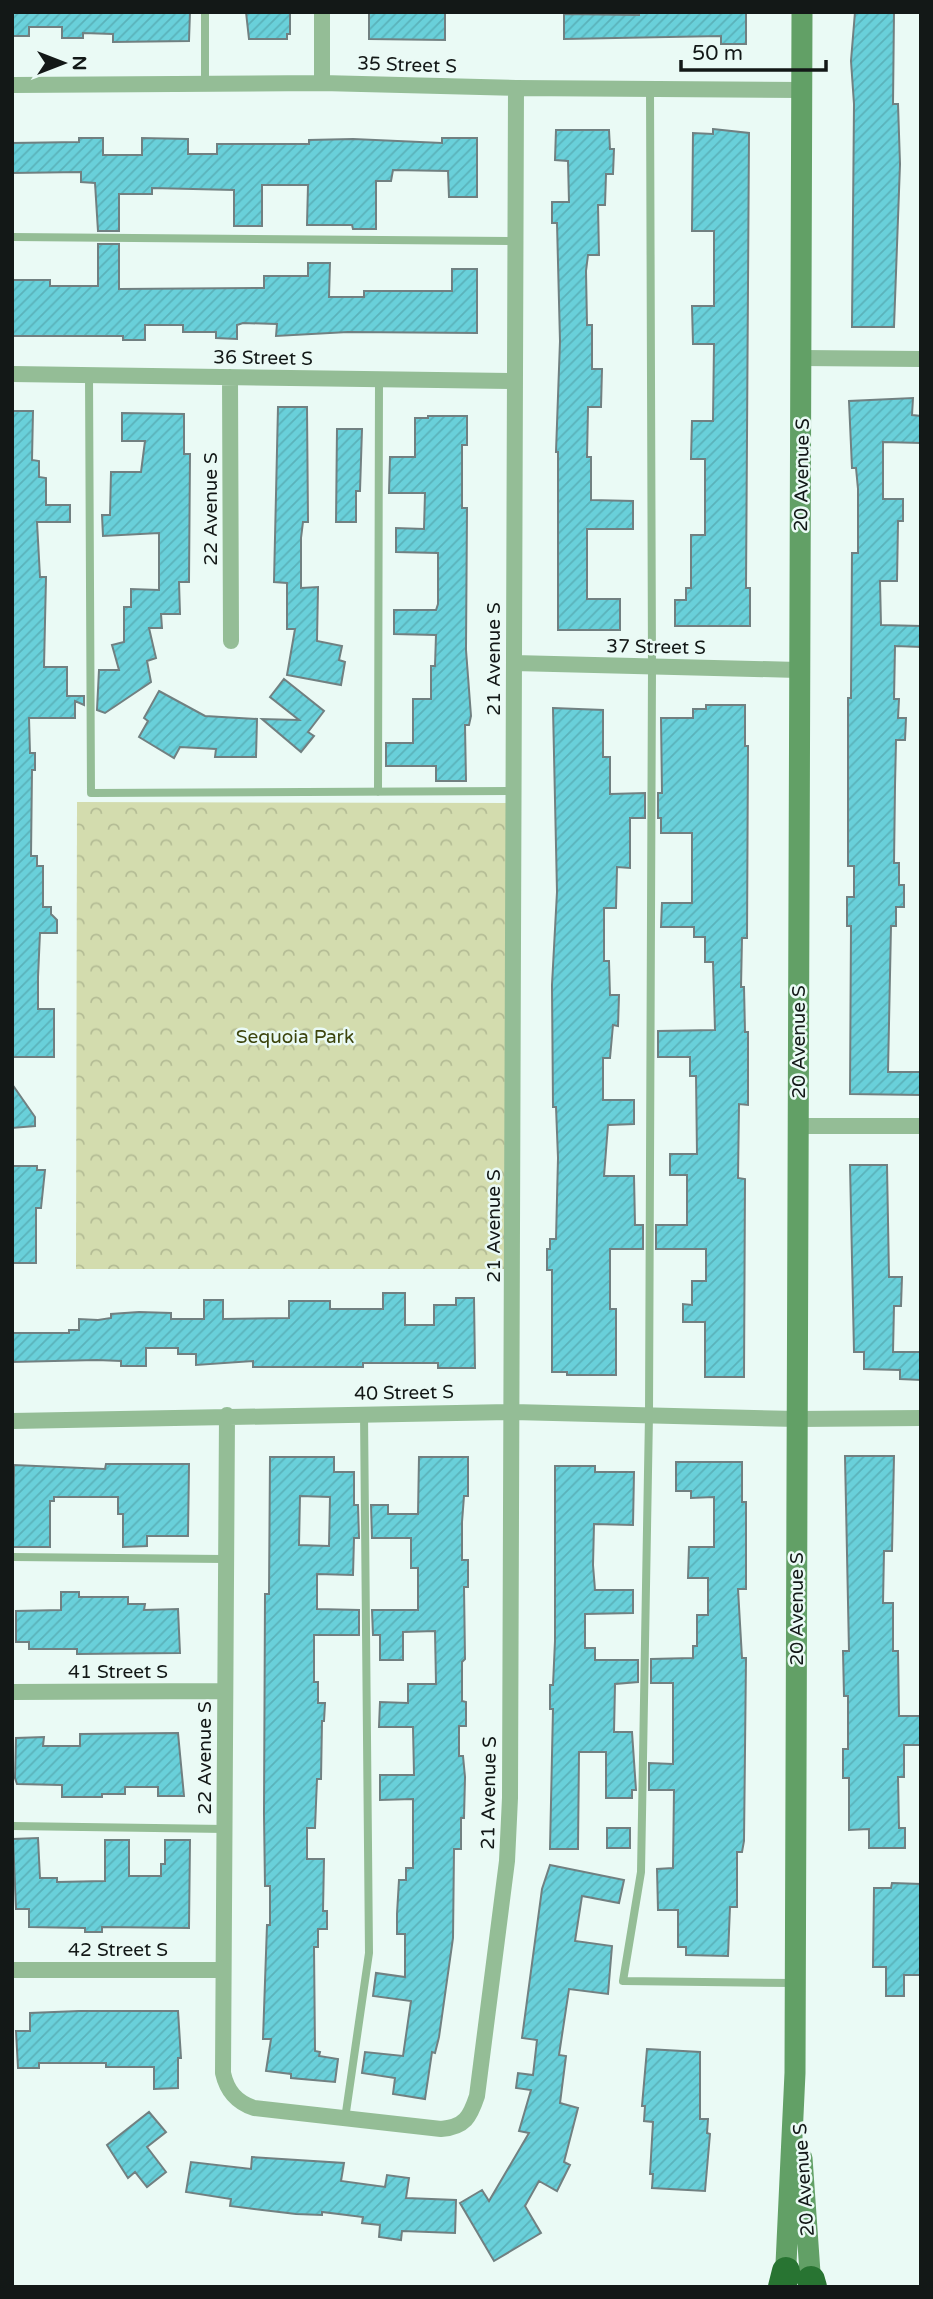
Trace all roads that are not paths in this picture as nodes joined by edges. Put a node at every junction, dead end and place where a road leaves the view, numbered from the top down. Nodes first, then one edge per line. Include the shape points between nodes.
1 (205, 12) edge
2 (323, 12) edge
3 (802, 12) edge
4 (323, 83) junction
5 (205, 84) junction
6 (12, 85) edge
7 (516, 89) junction
8 (650, 89) junction
9 (801, 89) junction
10 (12, 237) edge
11 (514, 242) junction
12 (802, 358) junction
13 (921, 359) edge
14 (12, 374) edge
15 (89, 376) junction
16 (230, 377) junction
17 (379, 381) junction
18 (513, 381) junction
19 (231, 641) dead end
20 (514, 663) junction
21 (652, 667) junction
22 (798, 670) junction
23 (514, 791) junction
24 (378, 792) junction
25 (798, 1126) junction
26 (921, 1126) edge
27 (513, 1412) junction
28 (364, 1413) junction
29 (227, 1415) junction
30 (649, 1415) junction
31 (921, 1418) edge
32 (797, 1419) junction
33 (12, 1421) edge
34 (12, 1557) edge
35 (224, 1559) junction
36 (224, 1691) junction
37 (12, 1692) edge
38 (12, 1826) edge
39 (225, 1829) junction
40 (223, 1969) junction
41 (12, 1970) edge
42 (796, 1983) junction
43 (234, 2097) joint
44 (345, 2119) junction
45 (798, 2283) edge

1 - 5 lane
2 - 4 street
3 - 9 street, 20 Avenue S
4 - 5 street, 35 Street S
4 - 7 street, 35 Street S
5 - 6 street, 35 Street S
7 - 8 street, 35 Street S
7 - 11 street, 21 Avenue S
8 - 9 street, 35 Street S
8 - 21 lane
9 - 12 street, 20 Avenue S
10 - 11 lane
11 - 18 street, 21 Avenue S
12 - 13 street
12 - 22 street, 20 Avenue S
14 - 15 street, 36 Street S
15 - 16 street, 36 Street S
15 - 24 lane via 91,793
16 - 17 street, 36 Street S
16 - 19 street, 22 Avenue S
17 - 18 street, 36 Street S
17 - 24 lane
18 - 20 street, 21 Avenue S
20 - 21 street, 37 Street S
20 - 23 street, 21 Avenue S
21 - 22 street, 37 Street S
21 - 30 lane
22 - 25 street, 20 Avenue S
23 - 24 lane
23 - 27 street, 21 Avenue S
25 - 26 street
25 - 32 street, 20 Avenue S
27 - 28 street, 40 Street S
27 - 30 street, 40 Street S
27 - 44 street, 21 Avenue S via 509,1830 477,2096 468,2120 454,2128
28 - 29 street, 40 Street S
28 - 44 lane via 369,1953
29 - 33 street, 40 Street S
29 - 35 street, 22 Avenue S
30 - 32 street, 40 Street S
30 - 42 lane via 642,1872 623,1981
31 - 32 street, 40 Street S
32 - 42 street, 20 Avenue S
34 - 35 lane
35 - 36 street, 22 Avenue S
36 - 37 street, 41 Street S
36 - 39 street, 22 Avenue S
38 - 39 lane
39 - 40 street, 22 Avenue S
40 - 41 street, 42 Street S
40 - 43 street, 22 Avenue S via 223,2073
42 - 45 street, 20 Avenue S
43 - 44 street, 21 Avenue S via 254,2108

